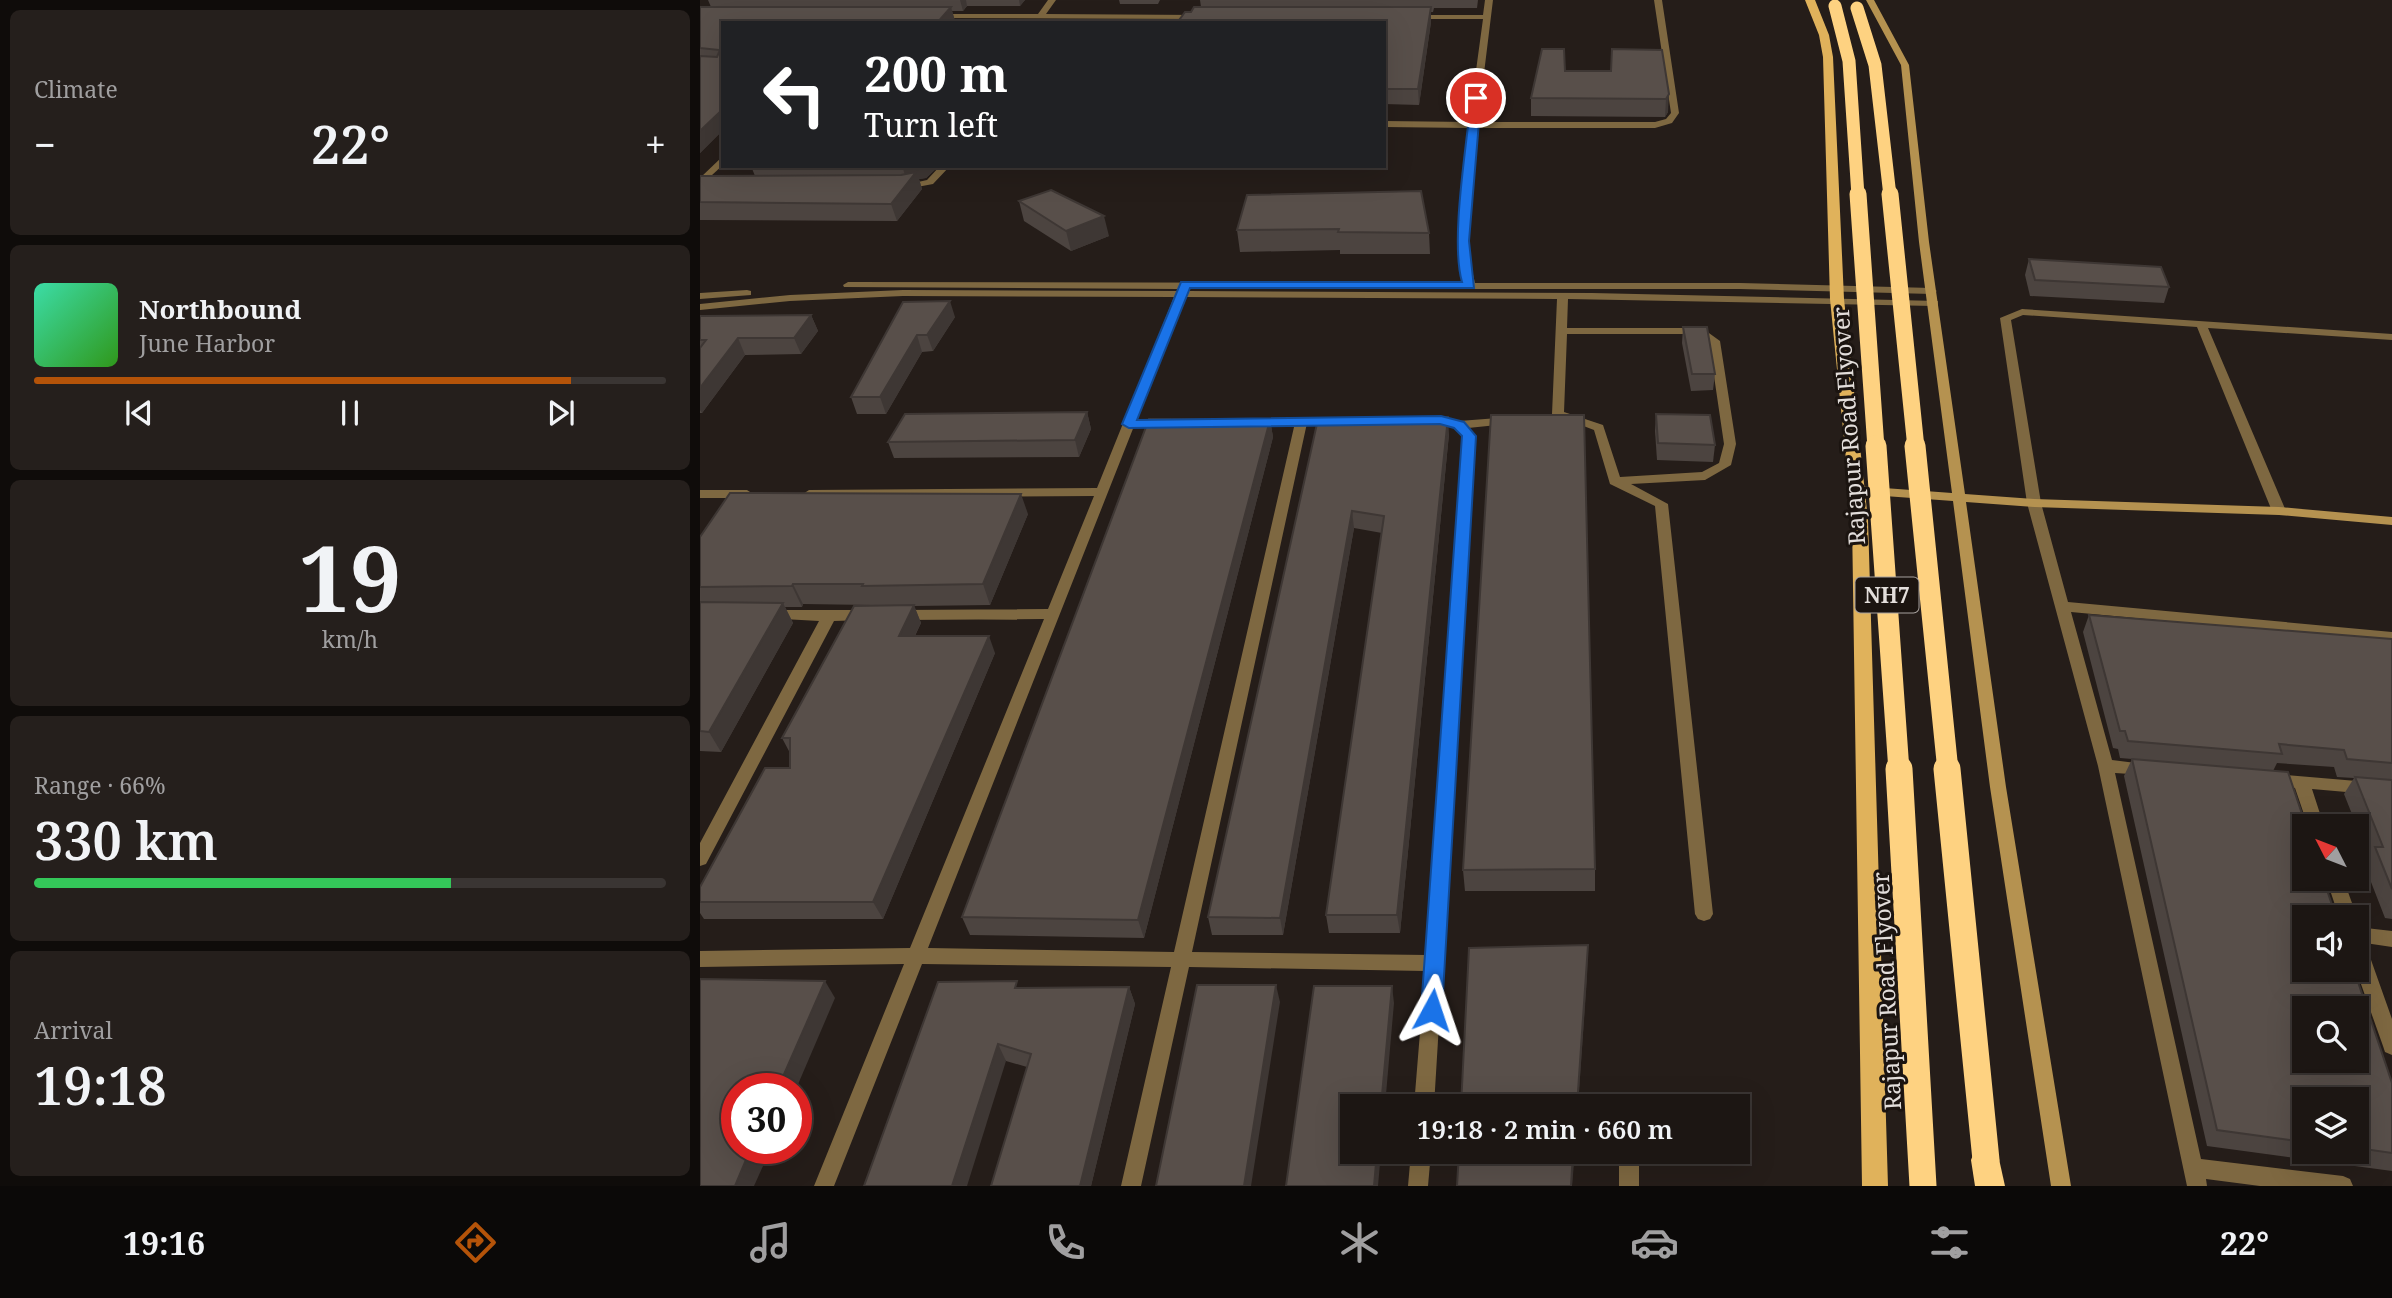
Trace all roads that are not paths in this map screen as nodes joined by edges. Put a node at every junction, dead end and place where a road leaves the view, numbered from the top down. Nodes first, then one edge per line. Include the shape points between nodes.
1 (1052, 0) edge
2 (1489, 0) edge
3 (1658, 0) edge
4 (1810, 0) edge
5 (1849, 3) edge
6 (929, 16) edge
7 (1041, 16) junction
8 (1203, 17) edge
9 (1406, 17) edge
10 (1487, 17) junction
11 (1134, 20) edge
12 (1386, 124) edge
13 (1473, 125) junction
14 (721, 161) edge
15 (944, 168) edge
16 (700, 183) edge
17 (894, 187) edge
18 (700, 188) edge
19 (714, 188) edge
20 (1470, 285) junction
21 (1183, 290) junction
22 (1843, 294) junction
23 (700, 296) edge
24 (1563, 296) junction
25 (1933, 297) junction
26 (700, 307) edge
27 (2201, 324) junction
28 (1562, 331) junction
29 (2392, 337) edge
30 (1521, 418) edge
31 (1413, 421) edge
32 (1235, 423) edge
33 (1459, 425) junction
34 (1615, 481) junction
35 (1857, 490) junction
36 (1102, 492) junction
37 (700, 494) edge
38 (766, 494) edge
39 (794, 494) edge
40 (1959, 496) junction
41 (2034, 503) junction
42 (2279, 511) junction
43 (2392, 521) edge
44 (2061, 606) junction
45 (1053, 614) junction
46 (752, 615) edge
47 (829, 615) junction
48 (2392, 637) edge
49 (2106, 766) junction
50 (2158, 770) edge
51 (2262, 779) edge
52 (2301, 782) junction
53 (2392, 790) edge
54 (2312, 814) edge
55 (700, 859) edge
56 (1704, 914) dead end
57 (2369, 936) edge
58 (2392, 939) edge
59 (916, 956) junction
60 (700, 959) edge
61 (1182, 961) junction
62 (1436, 963) junction
63 (2369, 980) edge
64 (2392, 1046) edge
65 (1425, 1094) edge
66 (1420, 1164) edge
67 (1629, 1164) edge
68 (1988, 1173) edge
69 (2195, 1177) edge
70 (824, 1186) edge
71 (1131, 1186) edge
72 (1418, 1186) edge
73 (1629, 1186) edge
74 (1875, 1186) edge
75 (1923, 1186) edge
76 (2061, 1186) edge
77 (2343, 1186) edge

1 - 7 street
2 - 10 street
3 - 13 street via 1675,113 1669,121 1655,125
4 - 22 main road via 1828,57
5 - 25 street via 1905,65
5 - 68 highway, NH7, bridge via 1875,65
5 - 75 highway, Rajapur Road Flyover / NH7, bridge
6 - 7 street
7 - 11 street
8 - 11 street
9 - 10 street
10 - 13 street
12 - 13 street
13 - 20 street via 1464,241 1464,268
14 - 16 street
15 - 17 street via 930,182
18 - 19 street
20 - 21 street
20 - 22 street
21 - 23 street via 878,283
21 - 24 street
21 - 26 street via 856,294
21 - 36 street via 1135,424
22 - 24 street
22 - 25 street
22 - 35 main road
24 - 28 street
25 - 40 street
27 - 29 street
27 - 41 street via 2022,312 2005,318
27 - 42 street
28 - 34 street via 1552,414 1599,428
28 - 34 street via 1702,331 1714,341 1730,444 1725,465 1705,477
30 - 33 street
31 - 33 street
32 - 61 street via 1308,423
33 - 62 street via 1469,436
34 - 56 street via 1661,504
35 - 40 street
35 - 74 main road
36 - 39 street
36 - 45 street
37 - 38 street via 735,500
40 - 41 street
40 - 76 street via 1998,787
41 - 42 street
41 - 44 street
42 - 43 street
44 - 48 street
44 - 49 street
45 - 47 street
45 - 59 street
46 - 47 street
47 - 55 street
49 - 50 street
49 - 69 street
51 - 52 street
52 - 53 street
52 - 54 street
57 - 58 street
59 - 60 street
59 - 61 street
59 - 70 street
61 - 62 street
61 - 71 street
62 - 65 street
63 - 64 street
66 - 72 street
67 - 73 street
69 - 77 street

